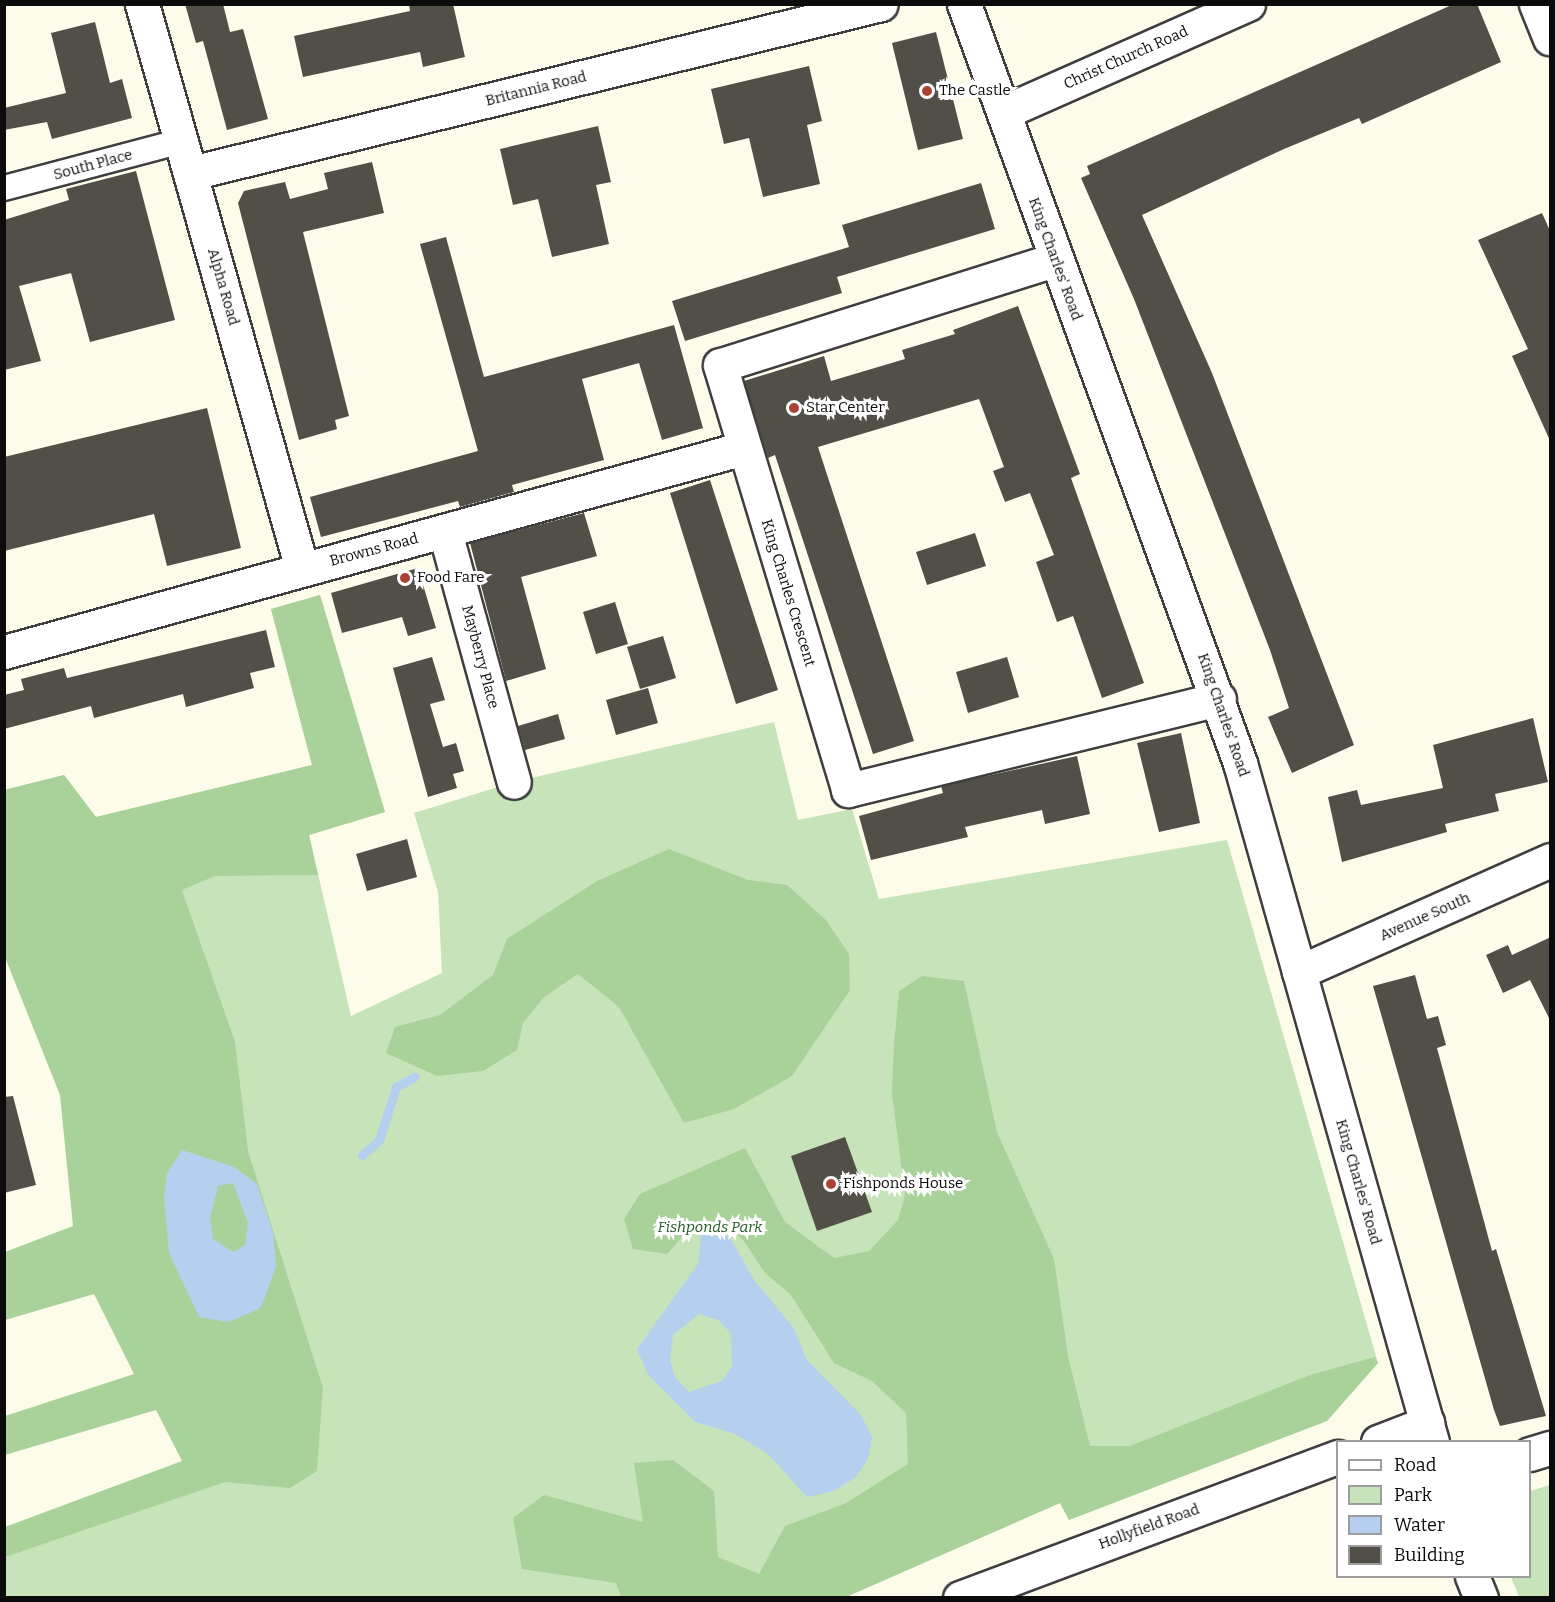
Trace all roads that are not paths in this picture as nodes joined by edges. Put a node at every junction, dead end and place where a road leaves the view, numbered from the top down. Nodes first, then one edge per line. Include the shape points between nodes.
1 (142, 4) edge
2 (881, 4) edge
3 (964, 4) edge
4 (1248, 4) edge
5 (1536, 4) edge
6 (1551, 38) edge
7 (1004, 112) junction
8 (182, 141) junction
9 (191, 173) junction
10 (4, 188) edge
11 (1054, 260) junction
12 (744, 448) junction
13 (446, 532) junction
14 (302, 569) junction
15 (4, 651) edge
16 (1219, 699) junction
17 (514, 782) dead end
18 (1551, 860) edge
19 (1299, 972) junction
20 (1430, 1432) edge
21 (1388, 1440) edge
22 (1551, 1448) edge
23 (1531, 1454) edge
24 (1336, 1457) edge
25 (1473, 1578) edge
26 (960, 1598) edge
27 (1481, 1598) edge

1 - 8 street, Alpha Road
2 - 9 street, Britannia Road
3 - 7 street, King Charles' Road
4 - 7 street, Christ Church Road
5 - 6 street
7 - 11 street, King Charles' Road
8 - 9 street, Alpha Road
8 - 10 street, South Place
9 - 14 street, Alpha Road
11 - 12 street, King Charles Crescent via 720,365
11 - 16 street, King Charles' Road
12 - 13 street, Browns Road
12 - 16 street, King Charles Crescent via 848,790
13 - 14 street, Browns Road
13 - 17 street, Mayberry Place
14 - 15 street, Browns Road
16 - 19 street, King Charles' Road
18 - 19 street, Avenue South
19 - 20 street, King Charles' Road
20 - 21 street
22 - 23 street
24 - 26 street, Hollyfield Road
25 - 27 street

